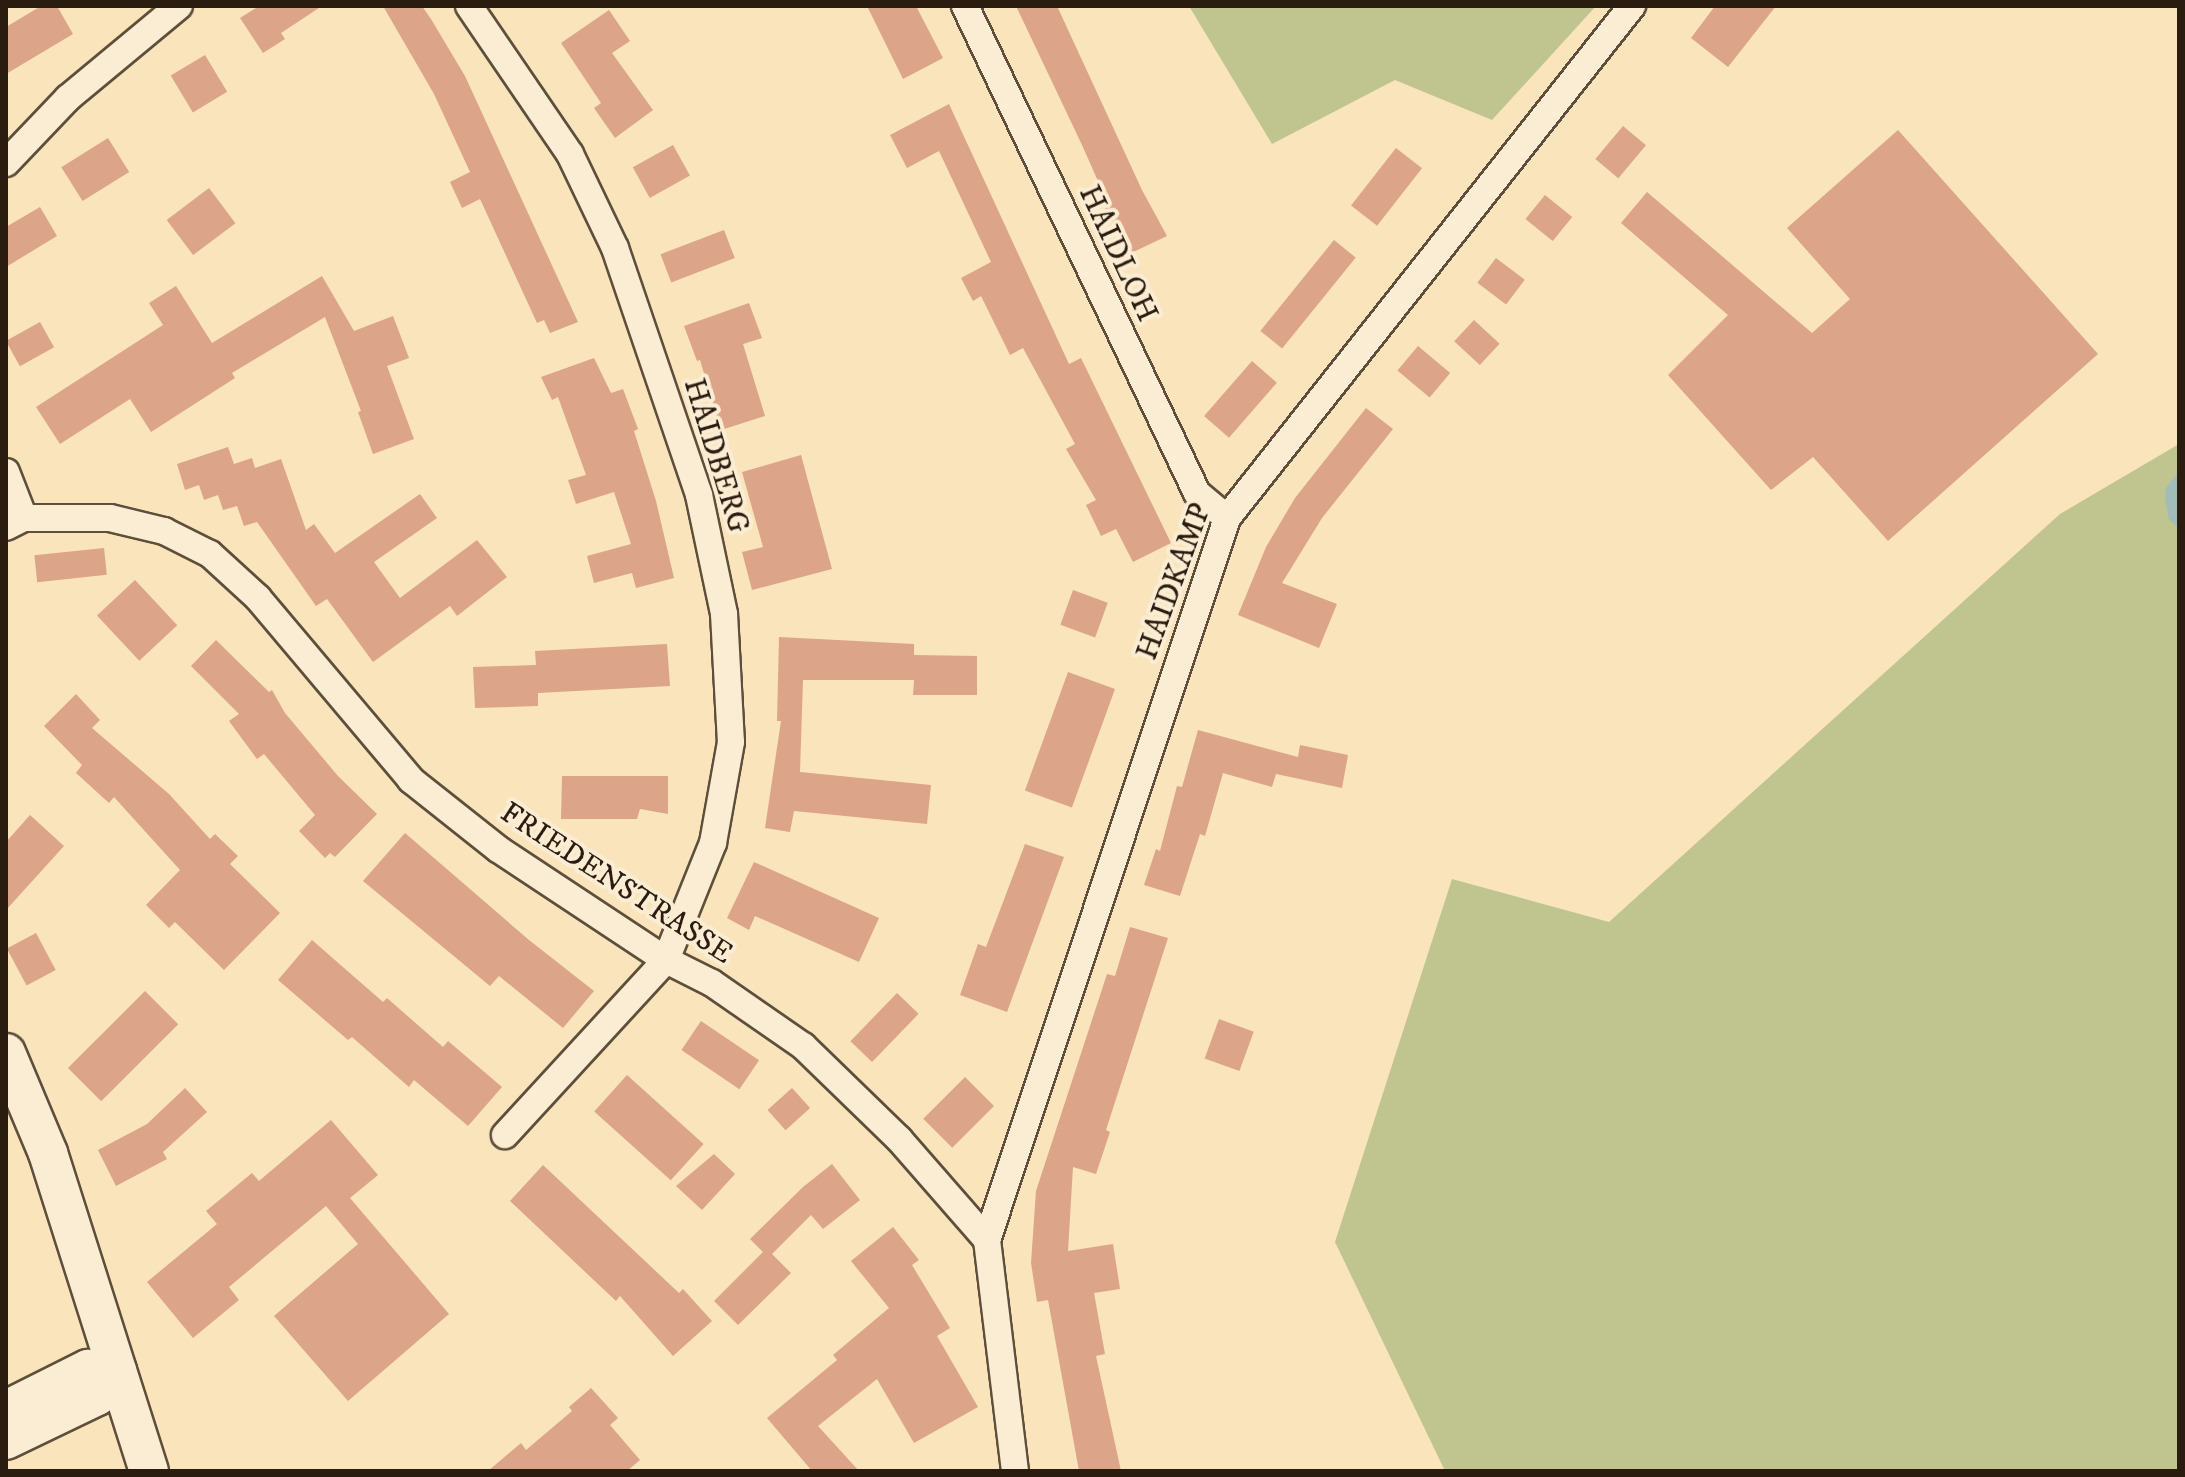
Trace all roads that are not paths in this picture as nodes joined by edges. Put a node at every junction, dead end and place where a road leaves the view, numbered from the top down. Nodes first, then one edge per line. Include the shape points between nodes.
1 (179, 6) edge
2 (469, 6) edge
3 (965, 6) edge
4 (1632, 6) edge
5 (6, 163) edge
6 (6, 472) edge
7 (1227, 518) junction
8 (15, 523) edge
9 (666, 960) junction
10 (6, 1053) edge
11 (505, 1135) dead end
12 (987, 1240) junction
13 (117, 1371) junction
14 (6, 1410) edge
15 (6, 1440) edge
16 (149, 1471) edge
17 (1015, 1471) edge

1 - 5 street via 68,98
2 - 9 street, HAIDBERG via 570,154 615,248 699,495 724,614 731,742 713,843
3 - 7 street, HAIDLOH via 1197,493
4 - 7 street, HAIDKAMP
6 - 8 street
7 - 12 street, HAIDKAMP
8 - 9 street, FRIEDENSTRASSE via 110,518 164,531 210,554 258,598 411,780 498,849
9 - 11 street
9 - 12 street, FRIEDENSTRASSE via 712,983 803,1046 899,1139
10 - 13 main road via 48,1153
12 - 17 street
13 - 14 main road via 88,1369
13 - 15 main road via 97,1396
13 - 16 main road

